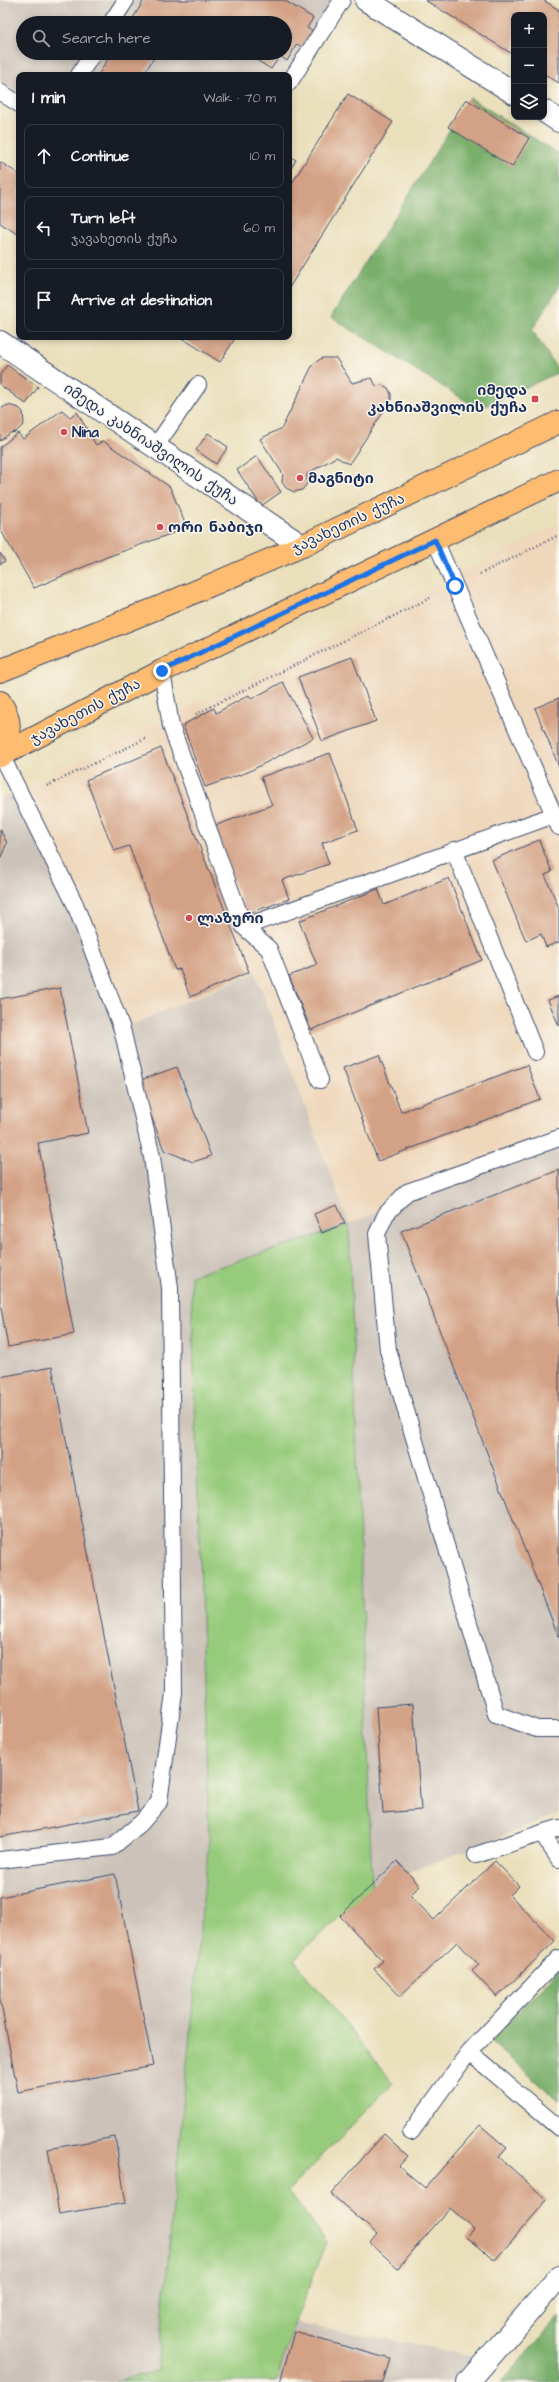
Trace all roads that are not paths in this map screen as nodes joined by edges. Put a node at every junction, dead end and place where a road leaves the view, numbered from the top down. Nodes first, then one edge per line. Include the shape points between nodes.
1 (126, 0) edge
2 (342, 0) edge
3 (366, 0) edge
4 (116, 16) edge
5 (89, 60) edge
6 (81, 72) edge
7 (292, 78) edge
8 (511, 91) edge
9 (0, 92) edge
10 (16, 102) edge
11 (547, 113) edge
12 (559, 121) edge
13 (0, 342) edge
14 (198, 385) dead end
15 (559, 422) edge
16 (155, 447) junction
17 (559, 480) edge
18 (435, 540) junction
19 (302, 546) junction
20 (0, 671) edge
21 (162, 671) junction
22 (0, 702) edge
23 (1, 756) edge
24 (556, 821) edge
25 (454, 850) junction
26 (244, 927) junction
27 (535, 1052) dead end
28 (320, 1080) dead end
29 (559, 1138) edge
30 (559, 1730) edge
31 (559, 1828) edge
32 (542, 1834) junction
33 (476, 1855) dead end
34 (559, 1859) edge
35 (0, 1860) edge
36 (559, 1958) edge
37 (469, 2052) junction
38 (559, 2128) edge
39 (411, 2132) dead end
40 (559, 2277) edge
41 (468, 2382) edge

1 - 4 lane
2 - 7 lane
3 - 8 street
5 - 6 lane
9 - 10 lane
11 - 12 street
13 - 16 street, იმედა კახნიაშვილის ქუჩა
14 - 16 lane
15 - 19 main road, ჯავახეთის ქუჩა
16 - 19 street, იმედა კახნიაშვილის ქუჩა
17 - 18 main road, ჯავახეთის ქუჩა
18 - 21 main road, ჯავახეთის ქუჩა
18 - 24 lane
19 - 20 main road, ჯავახეთის ქუჩა
21 - 23 main road, ჯავახეთის ქუჩა
21 - 26 lane via 171,726
22 - 23 main road via 8,716 10,730
23 - 35 lane via 75,904 122,1029 152,1157 170,1288 174,1693 159,1802 141,1823 112,1847
24 - 25 lane
25 - 26 lane
25 - 27 lane
26 - 28 lane via 269,949
29 - 30 lane via 407,1192 386,1214 377,1234 388,1350 496,1714 537,1729
31 - 32 lane
32 - 33 lane
32 - 34 lane
36 - 37 lane
37 - 38 lane
37 - 39 lane
40 - 41 street

